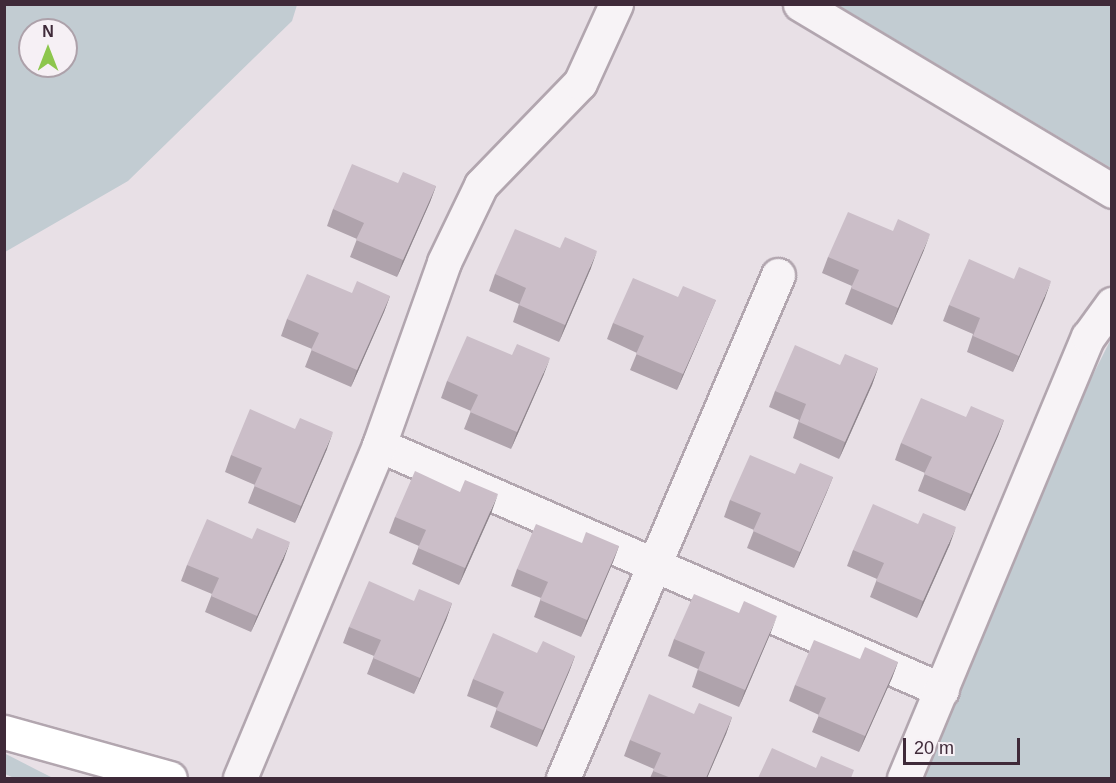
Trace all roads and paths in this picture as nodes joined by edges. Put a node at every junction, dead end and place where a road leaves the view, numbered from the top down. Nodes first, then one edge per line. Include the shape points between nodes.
1 (616, 4) edge
2 (800, 4) edge
3 (1112, 191) edge
4 (778, 275) dead end
5 (1112, 304) edge
6 (379, 445) junction
7 (654, 565) junction
8 (942, 690) junction
9 (4, 732) edge
10 (170, 778) edge
11 (240, 778) edge
12 (563, 778) edge
13 (904, 778) edge

1 - 6 street via 580,83 482,185 444,262
2 - 3 street
4 - 7 street
5 - 8 street via 1088,337
6 - 7 street
6 - 11 street
7 - 8 street
7 - 12 street
8 - 13 street
9 - 10 main road

